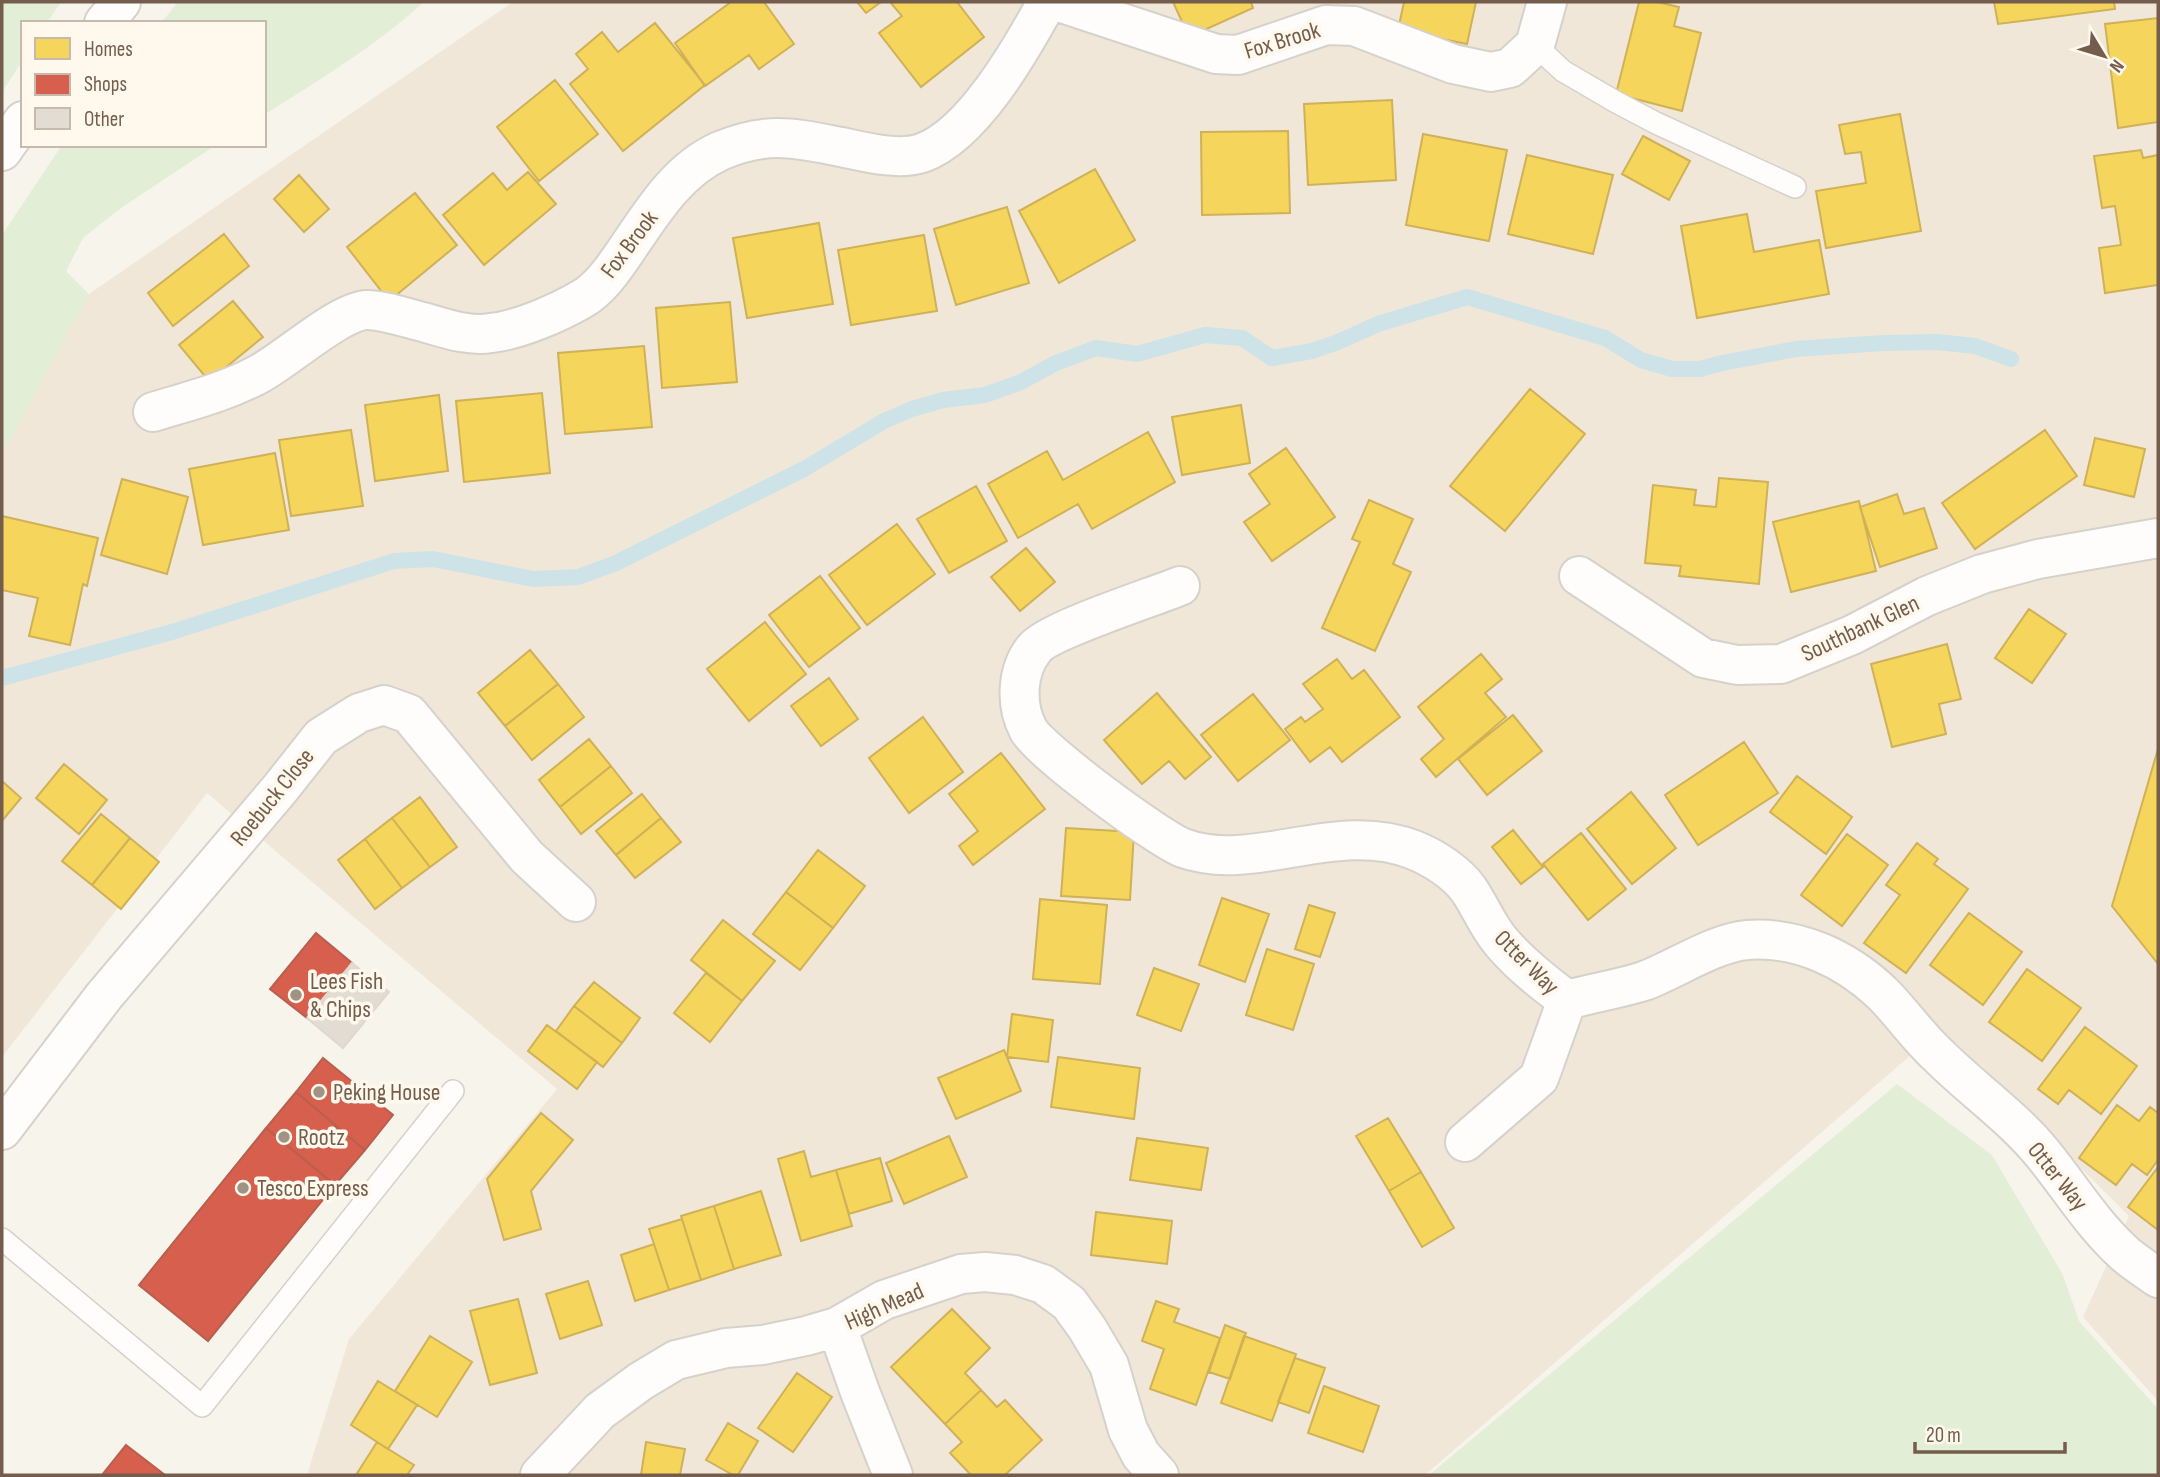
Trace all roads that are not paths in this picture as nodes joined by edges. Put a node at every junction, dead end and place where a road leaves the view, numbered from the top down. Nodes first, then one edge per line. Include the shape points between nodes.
1 (121, 2) edge
2 (1047, 2) edge
3 (1059, 2) edge
4 (1547, 2) edge
5 (105, 21) edge
6 (1535, 45) junction
7 (21, 124) edge
8 (2, 151) edge
9 (1795, 187) dead end
10 (153, 412) dead end
11 (2158, 538) edge
12 (1579, 576) dead end
13 (1180, 586) dead end
14 (576, 902) dead end
15 (1567, 1000) junction
16 (453, 1091) dead end
17 (2, 1130) edge
18 (1465, 1142) dead end
19 (2, 1240) edge
20 (2158, 1278) edge
21 (837, 1327) junction
22 (540, 1475) edge
23 (893, 1475) edge
24 (1159, 1475) edge

1 - 5 street
2 - 10 street, Fox Brook via 1017,56 975,111 948,138 920,153 892,155 792,137 761,138 720,151 690,169 658,205 612,271 584,298 491,334 367,310 348,315 260,374 215,394
3 - 6 street, Fox Brook via 1216,54 1238,55 1326,25 1354,26 1454,64 1491,72 1510,68
4 - 6 street
6 - 9 lane via 1563,71 1616,102
7 - 8 street
11 - 12 street, Southbank Glen via 1982,574 1781,664 1703,658
13 - 15 street, Otter Way via 1035,646 1021,670 1020,698 1028,730 1146,827 1184,848 1229,854 1380,840 1415,851 1447,868 1468,888 1501,942
14 - 17 street, Roebuck Close via 527,857 409,714 384,705 359,713 321,737 97,1005
15 - 18 street via 1539,1078
15 - 20 street, Otter Way via 1640,982 1717,947 1747,940 1808,947 1834,958 1883,994 1937,1055 2042,1152 2124,1253
16 - 19 lane via 202,1406
21 - 22 street, High Mead via 676,1360 600,1411
21 - 23 street
21 - 24 street, High Mead via 884,1300 961,1274 1015,1275 1043,1284 1069,1303 1109,1364 1128,1430

